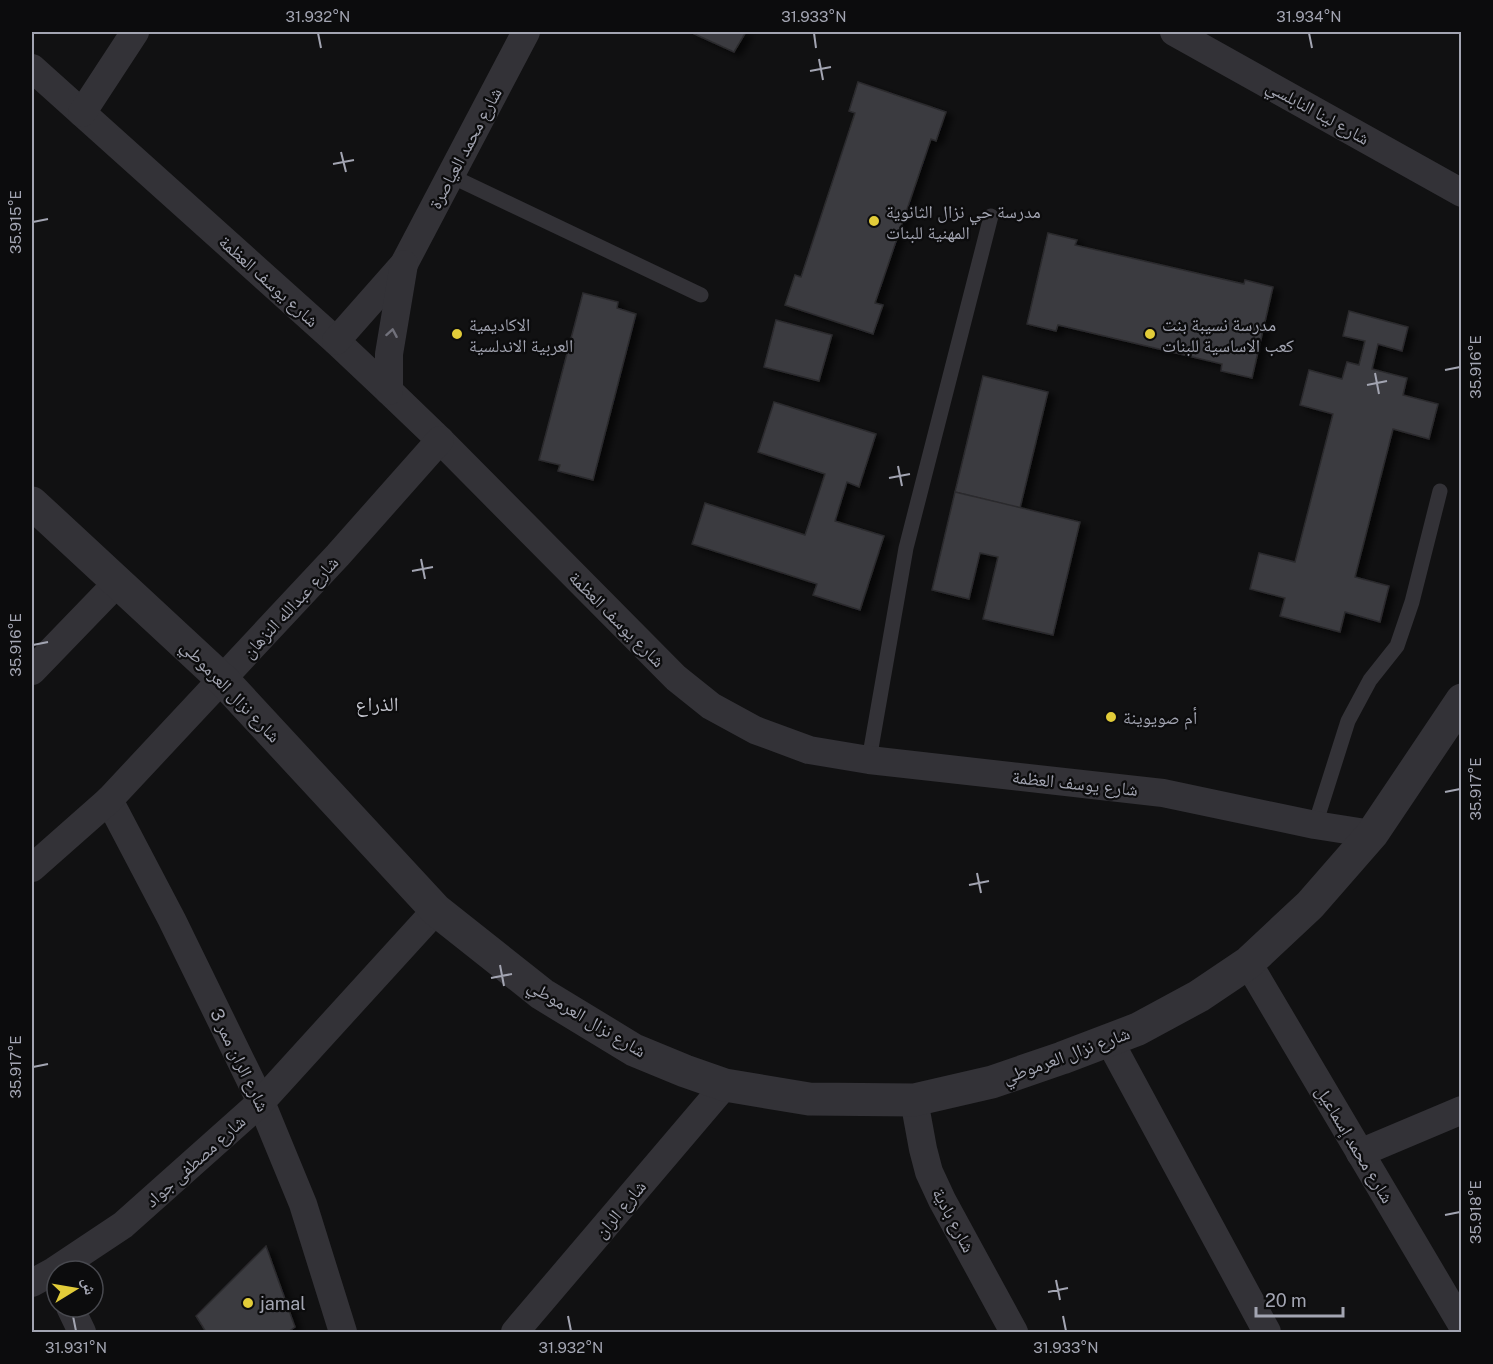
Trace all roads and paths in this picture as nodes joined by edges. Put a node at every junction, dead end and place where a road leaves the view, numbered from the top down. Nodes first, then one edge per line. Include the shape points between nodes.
1 (135, 32) edge
2 (526, 32) edge
3 (1174, 32) edge
4 (32, 68) edge
5 (82, 113) junction
6 (451, 176) junction
7 (1461, 193) edge
8 (991, 216) dead end
9 (404, 264) junction
10 (701, 295) dead end
11 (336, 341) junction
12 (389, 391) junction
13 (440, 440) junction
14 (1440, 491) dead end
15 (32, 503) edge
16 (118, 582) junction
17 (32, 671) edge
18 (223, 680) junction
19 (1461, 700) edge
20 (869, 760) junction
21 (109, 800) junction
22 (1315, 825) junction
23 (1372, 834) junction
24 (32, 868) edge
25 (436, 910) junction
26 (1248, 963) junction
27 (1109, 1040) junction
28 (725, 1085) junction
29 (914, 1100) junction
30 (261, 1102) junction
31 (1461, 1110) edge
32 (1360, 1153) junction
33 (74, 1259) edge
34 (1461, 1325) edge
35 (343, 1332) edge
36 (515, 1332) edge
37 (1014, 1332) edge
38 (1267, 1332) edge

1 - 5 street
2 - 6 street, شارع محمد العياصرة
3 - 7 street, شارع لينا النابلسي
4 - 5 street, شارع يوسف العظمة
5 - 11 street, شارع يوسف العظمة
6 - 9 street, شارع محمد العياصرة
6 - 10 lane
8 - 20 lane via 906,548
9 - 11 street, شارع محمد العياصرة
12 -> 9 street, شارع محمد العياصرة via 389,354
11 - 12 street, شارع يوسف العظمة
12 - 13 street, شارع يوسف العظمة
13 - 18 street, شارع عبدالله النزهان
13 - 20 street, شارع يوسف العظمة via 676,678 711,706 754,730 809,750
14 - 22 lane via 1397,646 1370,680 1348,721
15 - 16 street, شارع نزال العرموطي
16 - 17 street
16 - 18 street, شارع نزال العرموطي
18 - 21 street, شارع عبدالله النزهان
18 - 25 street, شارع نزال العرموطي
19 - 23 street, شارع نزال العرموطي
20 - 22 street, شارع يوسف العظمة via 1163,793
21 - 24 street, شارع عبدالله النزهان
21 - 30 street, شارع الران ممر 3
22 - 23 street, شارع يوسف العظمة
23 - 26 street, شارع نزال العرموطي via 1310,905
25 - 28 street, شارع نزال العرموطي via 542,994 624,1044
25 - 30 street, شارع مصطفى جواد
26 - 27 street, شارع نزال العرموطي via 1199,996
26 - 32 street, شارع محمد إسماعيل
27 - 29 street, شارع نزال العرموطي via 992,1082
27 - 38 street
28 - 29 street, شارع نزال العرموطي via 809,1099
28 - 36 street, شارع الران
29 - 37 street, شارع بادية via 929,1172
30 - 33 street, شارع مصطفى جواد via 123,1225
30 - 35 street, شارع الران ممر 3 via 303,1204
31 - 32 street
32 - 34 street, شارع محمد إسماعيل

